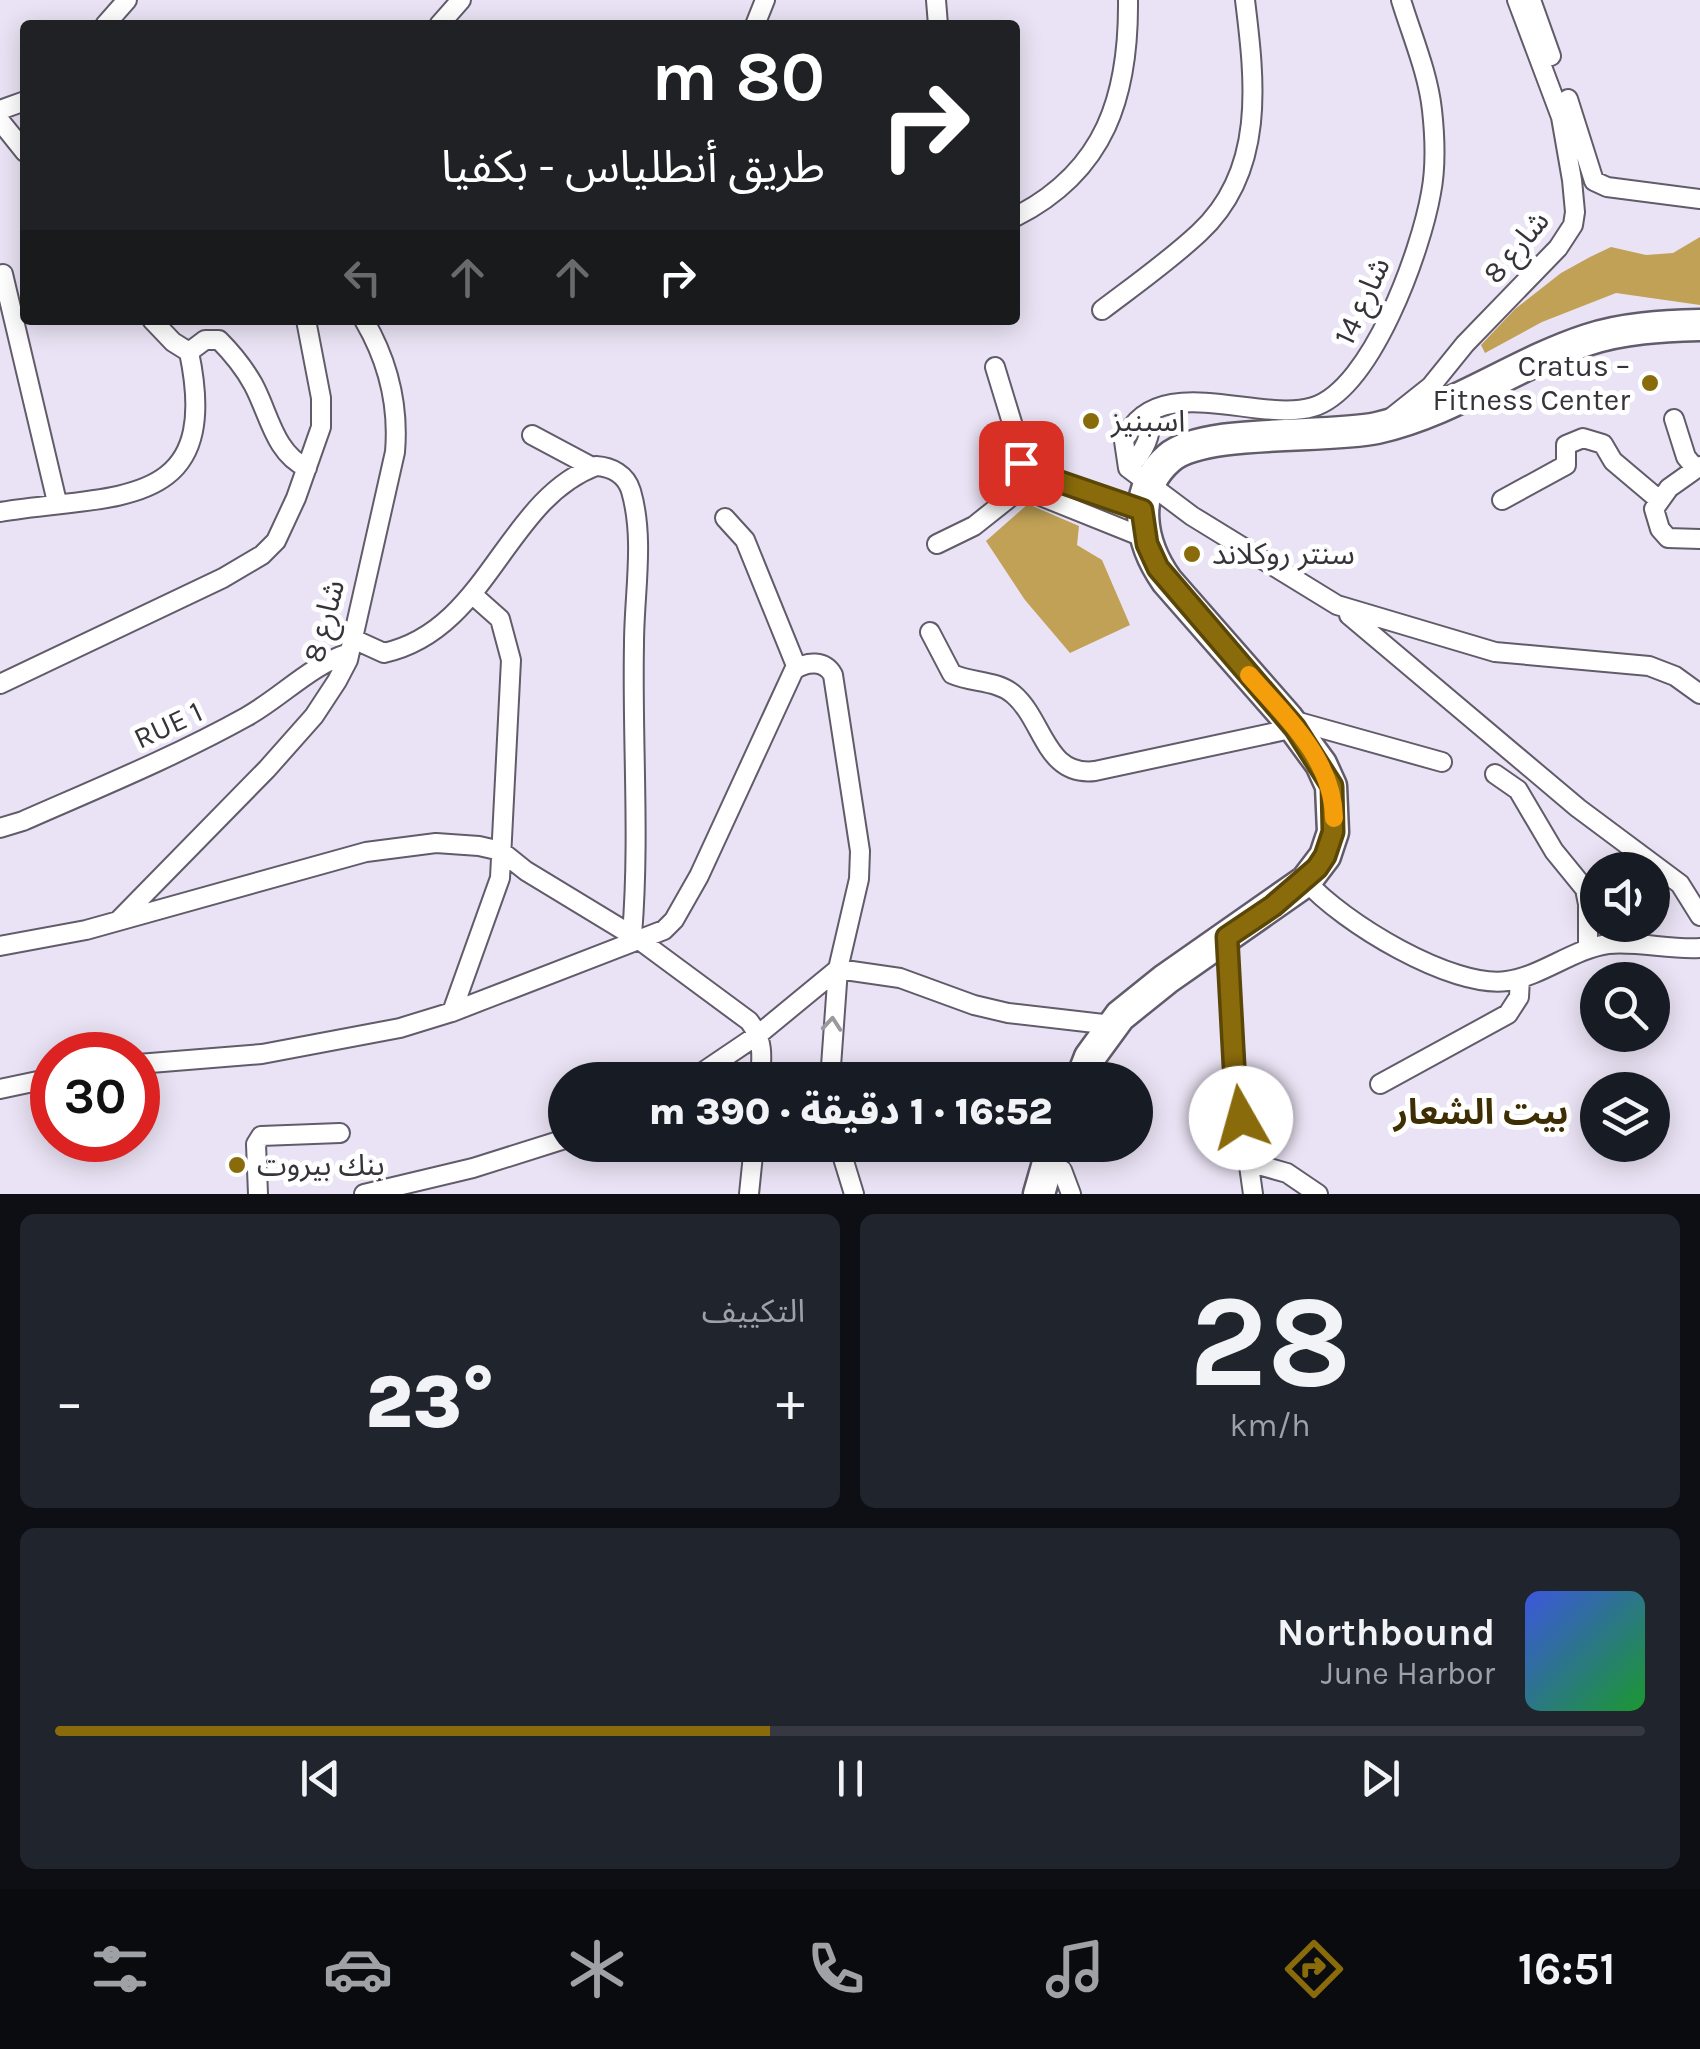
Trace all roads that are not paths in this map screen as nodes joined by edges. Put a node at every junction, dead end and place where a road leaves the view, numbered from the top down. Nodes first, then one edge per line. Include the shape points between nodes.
1 (127, 0) edge
2 (461, 0) edge
3 (1128, 0) edge
4 (1245, 0) edge
5 (1401, 0) edge
6 (1517, 0) edge
7 (1531, 0) edge
8 (109, 20) edge
9 (443, 20) edge
10 (0, 121) edge
11 (20, 146) edge
12 (1700, 199) edge
13 (1020, 213) edge
14 (2, 274) dead end
15 (1102, 310) dead end
16 (157, 325) edge
17 (307, 325) edge
18 (366, 325) edge
19 (1700, 325) edge
20 (190, 352) junction
21 (995, 367) dead end
22 (1152, 412) junction
23 (1674, 419) dead end
24 (1379, 428) junction
25 (532, 435) dead end
26 (1024, 462) junction
27 (308, 468) junction
28 (592, 468) junction
29 (1698, 468) edge
30 (1043, 476) junction
31 (1145, 485) junction
32 (1025, 492) junction
33 (1658, 499) junction
34 (1502, 500) dead end
35 (56, 502) junction
36 (0, 512) edge
37 (725, 518) dead end
38 (1700, 539) edge
39 (1672, 540) junction
40 (938, 544) dead end
41 (1700, 556) edge
42 (473, 595) junction
43 (1337, 605) junction
44 (1398, 625) junction
45 (930, 632) dead end
46 (350, 646) junction
47 (1391, 647) junction
48 (797, 668) junction
49 (0, 684) edge
50 (1700, 694) edge
51 (1291, 723) junction
52 (1442, 762) dead end
53 (1495, 774) dead end
54 (0, 828) edge
55 (502, 852) junction
56 (1306, 881) junction
57 (1700, 916) edge
58 (119, 921) junction
59 (635, 937) junction
60 (1227, 937) junction
61 (0, 946) edge
62 (1700, 948) edge
63 (1588, 950) junction
64 (838, 969) junction
65 (1520, 978) junction
66 (452, 1012) junction
67 (1112, 1025) junction
68 (759, 1034) junction
69 (160, 1062) edge
70 (718, 1062) edge
71 (761, 1062) edge
72 (831, 1062) edge
73 (1088, 1062) edge
74 (30, 1083) edge
75 (1380, 1084) dead end
76 (0, 1090) edge
77 (340, 1133) dead end
78 (548, 1144) edge
79 (844, 1162) edge
80 (1248, 1162) junction
81 (1062, 1170) edge
82 (750, 1185) edge
83 (258, 1194) edge
84 (364, 1194) edge
85 (760, 1194) edge
86 (854, 1194) edge
87 (1039, 1194) edge
88 (1254, 1194) edge
89 (1318, 1194) edge

1 - 8 street
2 - 9 street
3 - 13 street via 1126,64 1109,124 1068,179
4 - 15 street via 1254,106 1239,176 1202,230
5 - 22 street, شارع 14 via 1432,109 1434,170 1414,250 1371,352 1342,389 1316,406 1208,401
6 - 24 street, شارع 8 via 1562,117 1573,224 1430,386
7 - 12 street via 1594,181
10 - 11 street
14 - 35 street
16 - 20 street
17 - 27 street via 322,414
18 - 46 street, شارع 8 via 391,384 397,431
19 - 24 highway via 1589,340 1449,405
20 - 27 street via 205,340 222,344 254,385 281,446
20 - 35 street via 194,429 172,472 144,490
21 - 26 street
22 - 31 street
22 - 31 street via 1129,428 1124,441 1123,454
23 - 29 street via 1686,457
24 - 31 highway via 1207,441 1180,450
25 - 28 street
26 - 30 street
26 - 32 street via 1011,477
27 - 49 street via 286,524 262,555
28 - 42 street via 557,488
28 - 59 street via 614,470 626,480 637,537
29 - 33 street
30 - 31 street
30 - 32 street via 1042,484
31 - 32 street
31 - 43 street
31 - 51 highway via 1152,558
32 - 40 street
33 - 34 street via 1603,444 1583,438 1566,445 1566,465
33 - 39 street via 1654,512
35 - 36 street
37 - 48 street via 745,540
38 - 39 street
39 - 41 street
42 - 46 street via 404,648
42 - 55 street via 500,619 511,660
43 - 44 street
43 - 47 street
44 - 47 street
44 - 50 street via 1495,652 1649,666
45 - 51 street via 948,670 1015,696 1054,757 1074,770 1096,771
46 - 54 street, RUE 1 via 261,708 191,746
46 - 58 street, شارع 8 via 314,716
47 - 57 street via 1578,808 1680,884
48 - 59 street via 674,920 664,930
48 - 64 street via 818,663 832,672 858,836 859,879
51 - 52 street
51 - 56 highway via 1325,771 1334,801 1330,843
53 - 63 street via 1518,790 1585,889
55 - 58 street via 450,843 380,850
55 - 59 street
55 - 66 street via 497,888
56 - 60 highway
56 - 65 street via 1351,921 1433,965 1474,978
58 - 61 street
59 - 66 street
59 - 68 street
60 - 67 highway
60 - 80 street via 1234,1066
62 - 63 street via 1613,944
63 - 65 street
64 - 67 street via 921,984 1008,1013
64 - 68 street
72 -> 64 street
65 - 75 street via 1508,1014
66 - 69 street via 303,1048
67 - 73 highway
68 - 70 street
68 - 71 street
74 - 76 street
77 - 83 street via 261,1136
78 - 84 street
79 - 86 street
80 - 88 street
80 - 89 street via 1287,1173
81 - 87 highway
82 - 85 street

